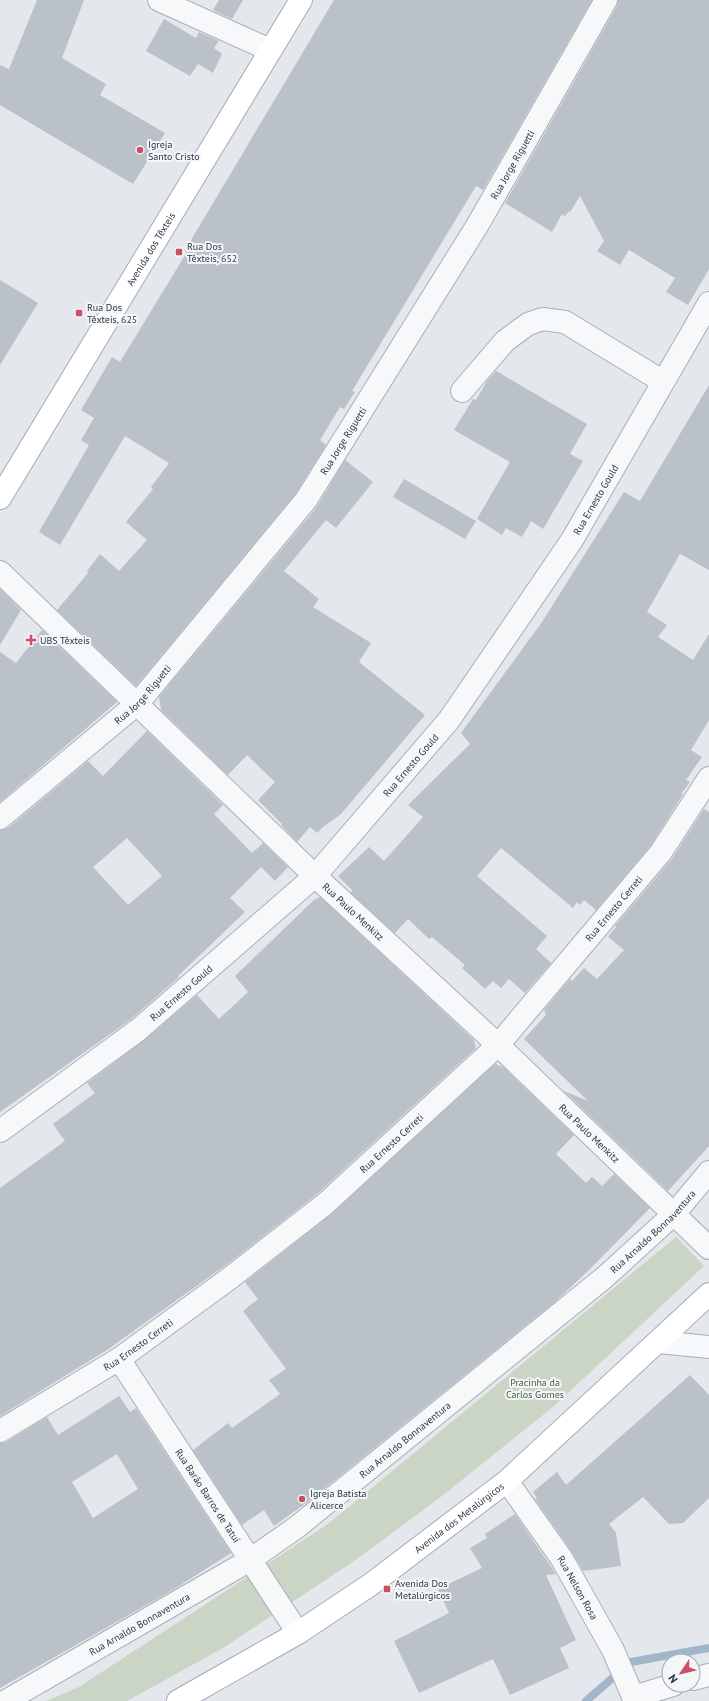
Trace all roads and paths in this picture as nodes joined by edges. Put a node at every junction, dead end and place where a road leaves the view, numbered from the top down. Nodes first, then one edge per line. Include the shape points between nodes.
1 (159, 0) edge
2 (300, 0) edge
3 (606, 0) edge
4 (270, 50) junction
5 (709, 303) edge
6 (662, 381) junction
7 (462, 391) dead end
8 (2, 489) edge
9 (0, 572) edge
10 (138, 703) junction
11 (709, 778) edge
12 (0, 818) edge
13 (315, 876) junction
14 (498, 1045) junction
15 (0, 1131) edge
16 (709, 1172) edge
17 (674, 1214) junction
18 (709, 1248) edge
19 (709, 1294) edge
20 (658, 1342) junction
21 (709, 1347) edge
22 (119, 1359) junction
23 (0, 1430) edge
24 (507, 1481) junction
25 (250, 1560) junction
26 (298, 1633) junction
27 (661, 1689) edge
28 (634, 1699) edge
29 (6, 1701) edge
30 (178, 1701) edge

1 - 4 street
2 - 4 main road, Avenida dos Têxteis
3 - 10 street, Rua Jorge Riguetti via 477,226 306,500
4 - 8 main road, Avenida dos Têxteis
5 - 6 street, Rua Ernesto Gould
6 - 7 street via 565,322 543,319 528,324 505,341
6 - 13 street, Rua Ernesto Gould via 572,540 449,720
9 - 10 street, Rua Paulo Menkitz
10 - 12 street, Rua Jorge Riguetti
10 - 13 street, Rua Paulo Menkitz
11 - 14 street, Rua Ernesto Cerreti via 661,852
13 - 14 street, Rua Paulo Menkitz
13 - 15 street, Rua Ernesto Gould via 138,1030
14 - 17 street, Rua Paulo Menkitz
14 - 22 street, Rua Ernesto Cerreti via 325,1204 230,1278
16 - 17 street, Rua Arnaldo Bonnaventura
17 - 18 street, Rua Paulo Menkitz
17 - 25 street, Rua Arnaldo Bonnaventura via 605,1277 297,1527
19 - 20 main road, Avenida dos Metalúrgicos
20 - 21 street
20 - 24 main road, Avenida dos Metalúrgicos
22 - 23 street, Rua Ernesto Cerreti
22 - 25 street, Rua Barão Barros de Tatuí
24 - 26 main road, Avenida dos Metalúrgicos via 370,1584
24 - 28 street, Rua Nelson Rosa via 562,1559 613,1650
25 - 26 street, Rua Barão Barros de Tatuí
25 - 29 street, Rua Arnaldo Bonnaventura
26 - 30 main road, Avenida dos Metalúrgicos
27 - 28 street

